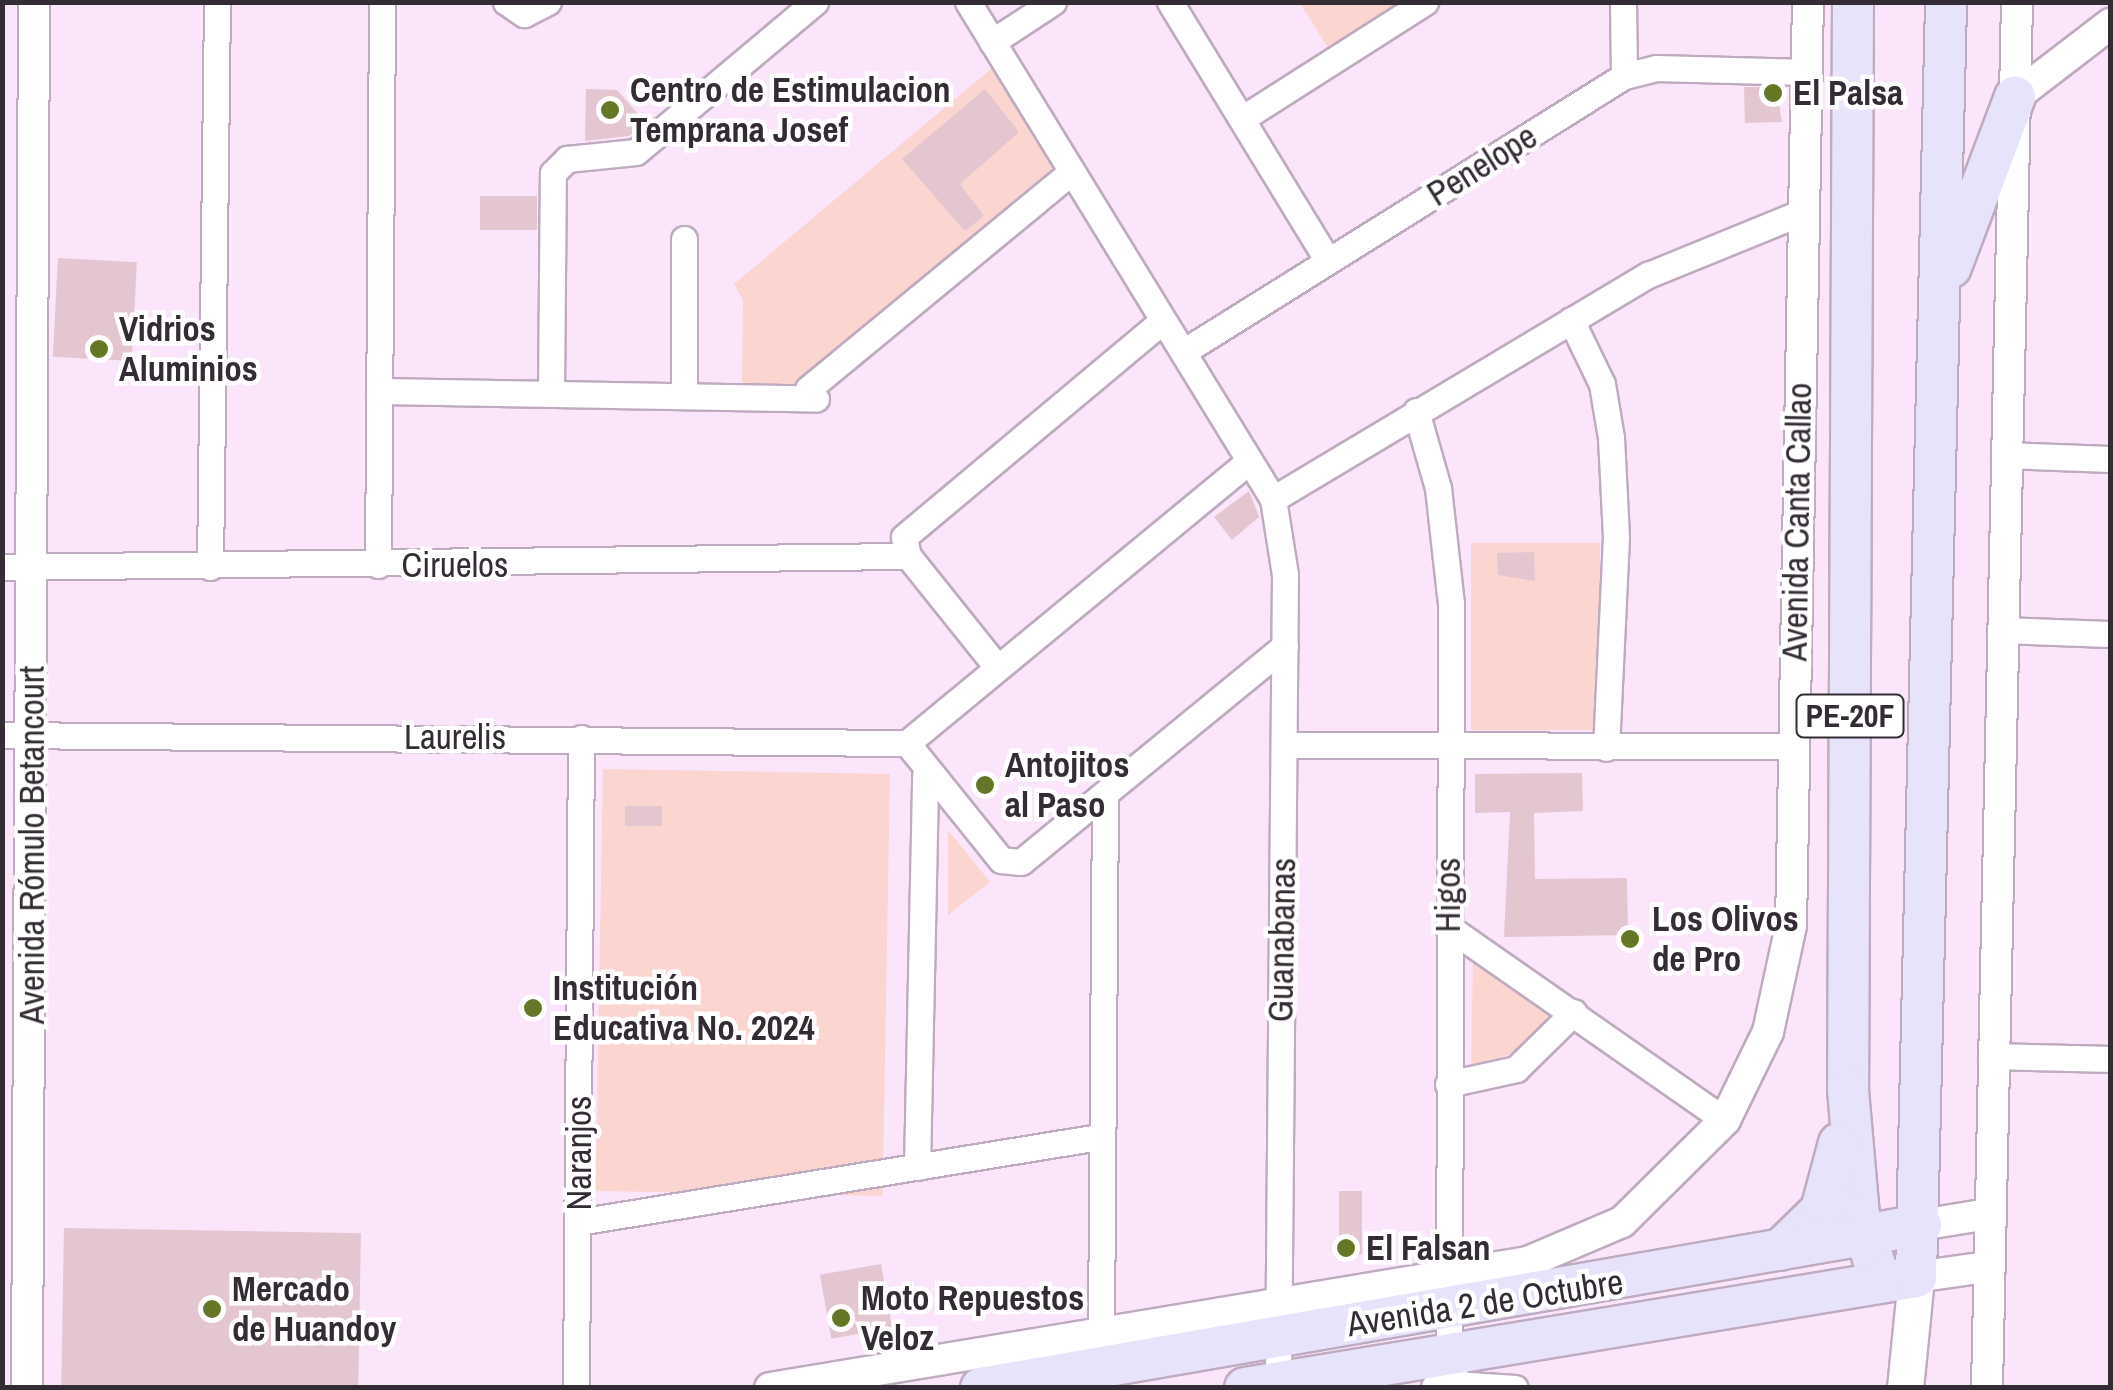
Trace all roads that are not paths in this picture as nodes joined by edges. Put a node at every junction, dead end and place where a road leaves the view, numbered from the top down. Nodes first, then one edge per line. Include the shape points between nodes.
1 (34, 2) edge
2 (216, 2) edge
3 (382, 2) edge
4 (506, 2) edge
5 (548, 2) edge
6 (815, 2) edge
7 (968, 2) edge
8 (1053, 2) edge
9 (1170, 2) edge
10 (1425, 2) edge
11 (1623, 2) edge
12 (1808, 2) edge
13 (1853, 2) edge
14 (1946, 2) edge
15 (2017, 2) edge
16 (2110, 24) edge
17 (992, 42) junction
18 (1808, 72) junction
19 (1624, 76) junction
20 (2016, 96) junction
21 (1243, 118) junction
22 (1072, 171) junction
23 (1800, 213) junction
24 (684, 239) dead end
25 (1328, 260) junction
26 (1936, 319) junction
27 (1571, 320) junction
28 (1162, 321) junction
29 (1183, 352) junction
30 (379, 391) junction
31 (551, 393) junction
32 (684, 396) junction
33 (1416, 410) junction
34 (2004, 455) junction
35 (2110, 459) edge
36 (1250, 461) junction
37 (1273, 499) junction
38 (908, 556) junction
39 (16, 566) edge
40 (378, 566) junction
41 (210, 567) junction
42 (2000, 630) junction
43 (2110, 634) edge
44 (1285, 646) junction
45 (997, 666) junction
46 (2, 735) edge
47 (34, 736) junction
48 (581, 738) junction
49 (907, 743) junction
50 (1449, 744) junction
51 (1284, 745) junction
52 (1795, 746) junction
53 (1606, 748) junction
54 (925, 775) junction
55 (1105, 799) junction
56 (1448, 928) junction
57 (1574, 1012) junction
58 (1991, 1056) junction
59 (2110, 1059) edge
60 (1448, 1084) junction
61 (1848, 1090) junction
62 (1725, 1120) junction
63 (1100, 1137) junction
64 (917, 1167) junction
65 (1988, 1214) junction
66 (578, 1222) junction
67 (1921, 1225) junction
68 (1864, 1234) junction
69 (1778, 1252) junction
70 (1986, 1268) junction
71 (1898, 1280) junction
72 (1448, 1292) junction
73 (1278, 1318) junction
74 (1101, 1329) junction
75 (1447, 1375) edge
76 (1262, 1385) edge
77 (27, 1388) edge
78 (576, 1388) edge
79 (770, 1388) edge
80 (980, 1388) edge
81 (1515, 1388) edge
82 (1905, 1388) edge
83 (1988, 1388) edge

1 - 39 street, Avenida Rómulo Betancourt
2 - 41 street
3 - 30 street
4 - 5 street via 524,14
6 - 31 street via 636,152 560,164 552,180
7 - 17 street
8 - 17 street
9 - 21 street
10 - 21 street
11 - 19 street
12 - 18 street, Avenida Canta Callao
13 - 61 main road, Avenida Canta Callao / PE-20F
14 - 26 main road, PE-20F
15 - 20 street
16 - 20 street
17 - 22 street
18 - 19 street, Penelope via 1656,68
18 - 23 street, Avenida Canta Callao
19 - 25 street, Penelope
20 - 26 main road
20 - 34 street
21 - 25 street
22 - 28 street
22 - 32 street via 812,394
23 - 27 street via 1705,246
23 - 52 street, Avenida Canta Callao
24 - 32 street
25 - 29 street, Penelope
26 - 67 main road, PE-20F
27 - 33 street
27 - 53 street via 1602,384 1611,438
28 - 29 street
28 - 38 street via 912,522
29 - 36 street
30 - 31 street
30 - 40 street
31 - 32 street
33 - 37 street
33 - 50 street, Higos via 1448,553
34 - 35 street
34 - 42 street
36 - 37 street
36 - 45 street
37 - 44 street, Guanabanas
38 - 40 street, Ciruelos
38 - 45 street
39 - 41 street, Ciruelos
39 - 47 street, Avenida Rómulo Betancourt
40 - 41 street, Ciruelos
42 - 43 street
42 - 58 street
44 - 51 street, Guanabanas
44 - 55 street
45 - 49 street
46 - 47 street, Laurelis
47 - 48 street, Laurelis
47 - 77 street, Avenida Rómulo Betancourt
48 - 49 street, Laurelis
48 - 66 street, Naranjos
49 - 54 street
50 - 51 street
50 - 53 street
50 - 56 street, Higos
51 - 73 street, Guanabanas
52 - 53 street
52 - 62 street, Avenida Canta Callao via 1785,960 1768,1032
54 - 55 street via 1012,865
54 - 64 street
55 - 63 street
56 - 57 street
56 - 60 street, Higos
57 - 60 street via 1516,1069
57 - 62 street
58 - 59 street
58 - 65 street
60 - 72 street, Higos
61 - 68 main road, Avenida Canta Callao / PE-20F
61 - 69 main road via 1832,1186 1802,1234
62 - 72 street, Avenida Canta Callao via 1664,1190 1594,1238
63 - 64 street
63 - 74 street
64 - 66 street
65 - 67 street, Avenida 2 de Octubre
65 - 70 street
66 - 78 street, Naranjos
67 - 68 main road, Avenida 2 de Octubre
67 - 71 main road, PE-20F
68 - 69 main road, Avenida 2 de Octubre
68 - 71 main road, Avenida Canta Callao / PE-20F
69 - 72 main road, Avenida 2 de Octubre
70 - 71 street, Avenida 2 de Octubre
70 - 83 street
71 - 75 main road, Avenida 2 de Octubre
71 - 82 main road, Avenida Canta Callao / PE-20F
72 - 73 main road, Avenida 2 de Octubre
72 - 75 street, Higos
73 - 74 street, Avenida 2 de Octubre
73 - 76 street, Guanabanas
73 - 80 main road, Avenida 2 de Octubre
74 - 79 street, Avenida 2 de Octubre
75 - 76 main road, Avenida 2 de Octubre
75 - 81 street

